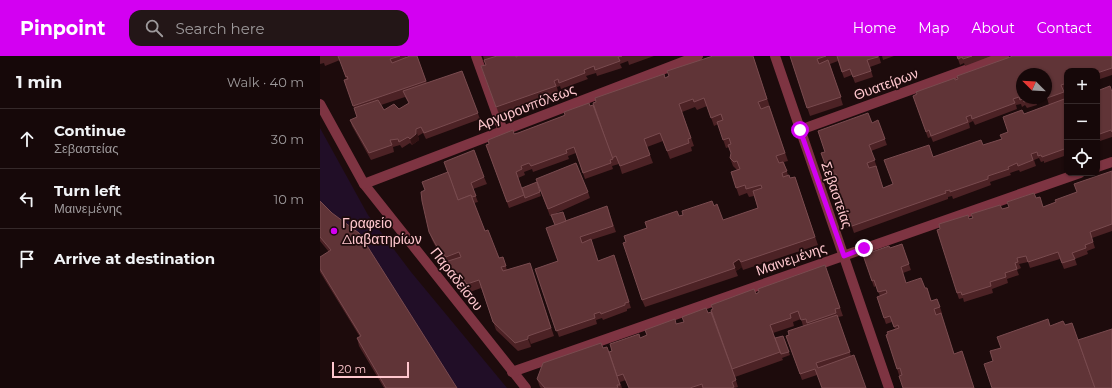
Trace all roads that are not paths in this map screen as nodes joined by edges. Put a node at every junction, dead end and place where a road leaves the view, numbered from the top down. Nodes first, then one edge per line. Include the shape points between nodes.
1 (476, 56) edge
2 (698, 56) edge
3 (775, 56) edge
4 (1004, 56) edge
5 (320, 104) edge
6 (800, 130) junction
7 (503, 131) junction
8 (1112, 162) edge
9 (1100, 166) edge
10 (1071, 176) edge
11 (364, 184) junction
12 (844, 256) junction
13 (512, 372) junction
14 (526, 388) edge
15 (889, 388) edge

1 - 7 street
2 - 7 street, Αργυρουπόλεως
3 - 6 street, Σεβαστείας
4 - 6 street, Θυατείρων
5 - 11 street, Παραδείσου
6 - 12 street, Σεβαστείας
7 - 11 street, Αργυρουπόλεως
8 - 9 street
10 - 12 street, Μαινεμένης
11 - 13 street, Παραδείσου
12 - 13 street, Μαινεμένης
12 - 15 street, Σεβαστείας
13 - 14 street, Παραδείσου

